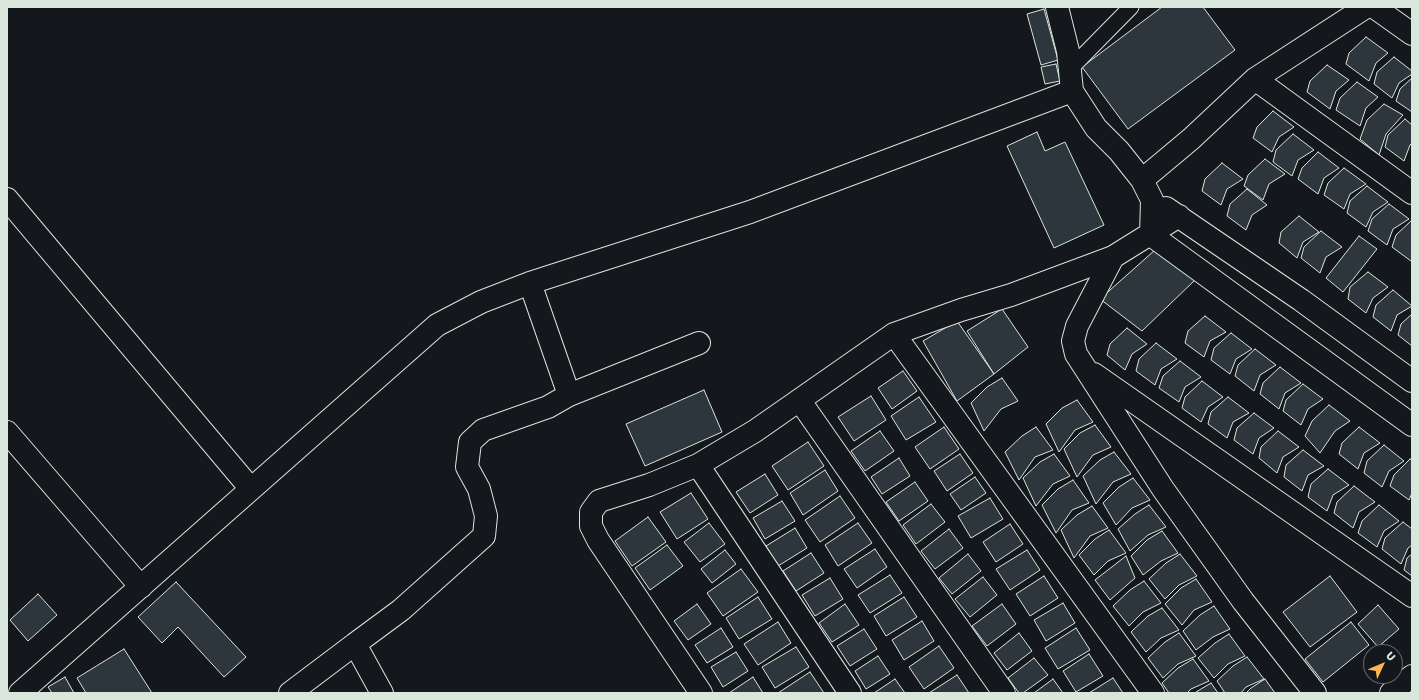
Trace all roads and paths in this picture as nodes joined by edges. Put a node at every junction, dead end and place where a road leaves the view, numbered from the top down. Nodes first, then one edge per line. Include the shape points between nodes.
1 (1057, 7) edge
2 (1131, 7) edge
3 (1366, 7) edge
4 (1374, 7) edge
5 (1412, 34) edge
6 (1070, 69) junction
7 (1255, 78) junction
8 (1072, 91) junction
9 (1142, 180) junction
10 (1412, 193) edge
11 (7, 198) edge
12 (1152, 200) junction
13 (1179, 216) junction
14 (1151, 235) junction
15 (1112, 258) junction
16 (530, 283) junction
17 (894, 334) junction
18 (699, 343) dead end
19 (1084, 368) junction
20 (1412, 380) edge
21 (569, 395) junction
22 (800, 401) junction
23 (1412, 425) edge
24 (7, 432) edge
25 (698, 465) junction
26 (251, 489) junction
27 (141, 587) junction
28 (1412, 596) edge
29 (356, 644) junction
30 (1412, 676) edge
31 (20, 693) edge
32 (290, 693) edge
33 (382, 693) edge
34 (701, 693) edge
35 (850, 693) edge
36 (1004, 693) edge
37 (1153, 693) edge
38 (1315, 693) edge
39 (1391, 693) edge

1 - 6 street
2 - 6 lane
3 - 7 street
4 - 5 street
6 - 8 street
7 - 9 street via 1191,139
7 - 10 street
8 - 9 street via 1096,128
8 - 16 street via 750,212
9 - 12 street
11 - 26 street
12 - 13 street
12 - 14 street
13 - 14 street
13 - 20 street
14 - 15 street
14 - 23 street
15 - 17 street
15 - 19 street via 1077,326 1073,341 1076,354
16 - 21 street
16 - 26 street via 481,302 437,325
17 - 22 street
17 - 37 street
18 - 21 street
19 - 28 street
19 - 38 street via 1163,489 1243,601
21 - 29 street via 548,407 483,430 470,442 467,466 479,489 486,516 484,536 401,610
22 - 25 street
22 - 36 street
24 - 27 street
25 - 34 street via 649,485 599,501 591,512 590,526
25 - 35 street
26 - 27 street
27 - 31 street
29 - 32 street
29 - 33 street
30 - 39 street

